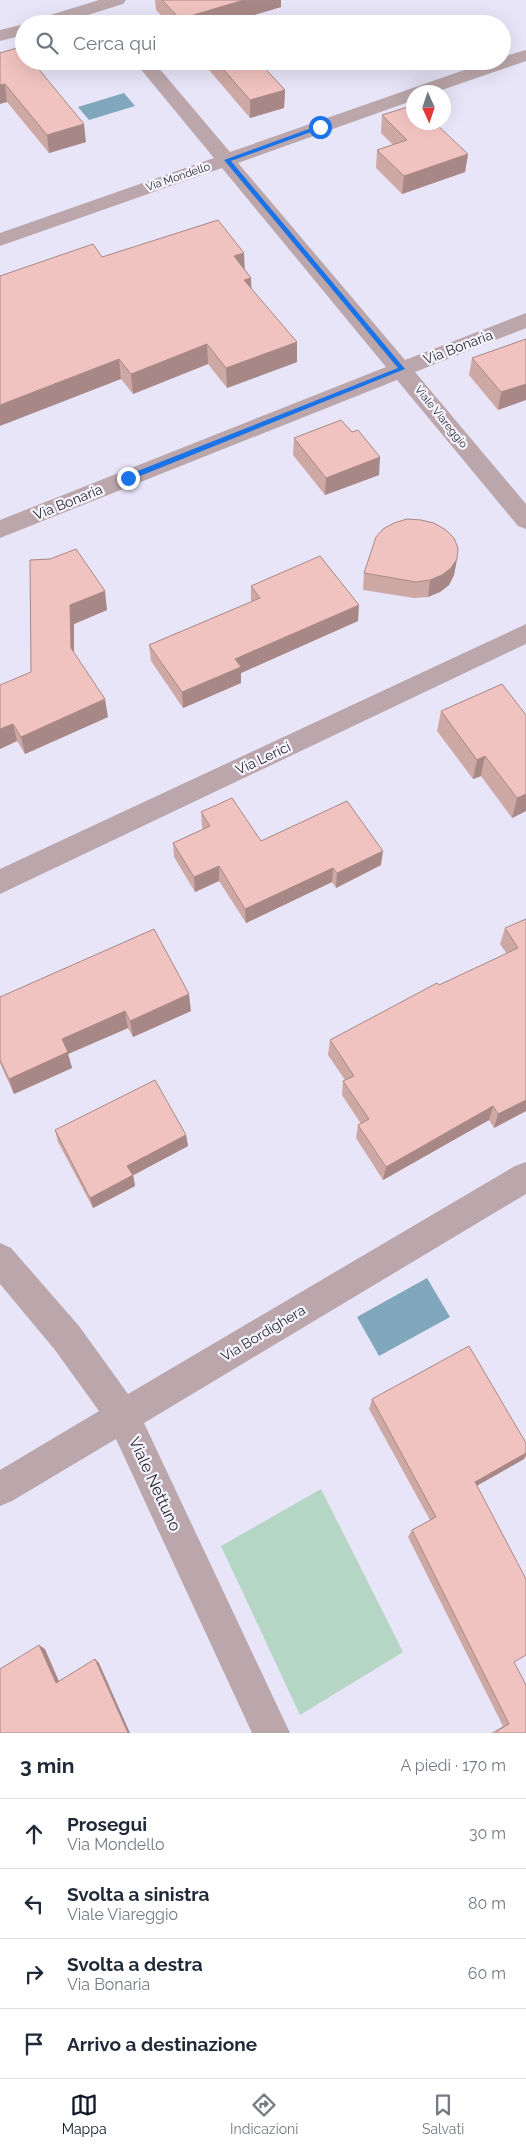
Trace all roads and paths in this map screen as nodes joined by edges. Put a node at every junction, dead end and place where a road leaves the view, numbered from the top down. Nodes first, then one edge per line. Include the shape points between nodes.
1 (117, 0) edge
2 (98, 8) edge
3 (73, 15) edge
4 (15, 32) edge
5 (0, 36) edge
6 (526, 55) edge
7 (511, 60) edge
8 (151, 70) edge
9 (483, 70) edge
10 (439, 85) edge
11 (406, 97) edge
12 (227, 160) junction
13 (0, 240) edge
14 (526, 320) edge
15 (402, 369) junction
16 (526, 520) edge
17 (0, 529) edge
18 (526, 633) edge
19 (0, 882) edge
20 (526, 1177) edge
21 (0, 1259) edge
22 (123, 1416) junction
23 (0, 1489) edge
24 (271, 1733) edge

1 - 2 street
2 - 3 street
4 - 5 street
6 - 7 street
8 - 12 street, Viale Viareggio
9 - 10 street
11 - 12 street, Via Mondello
12 - 13 street, Via Mondello
12 - 15 street, Viale Viareggio
14 - 15 street, Via Bonaria
15 - 16 street, Viale Viareggio
15 - 17 street, Via Bonaria
18 - 19 street, Via Lerici
20 - 22 street, Via Bordighera
21 - 22 street, Viale Nettuno via 67,1338
22 - 23 street, Via Bordighera
22 - 24 street, Viale Nettuno

